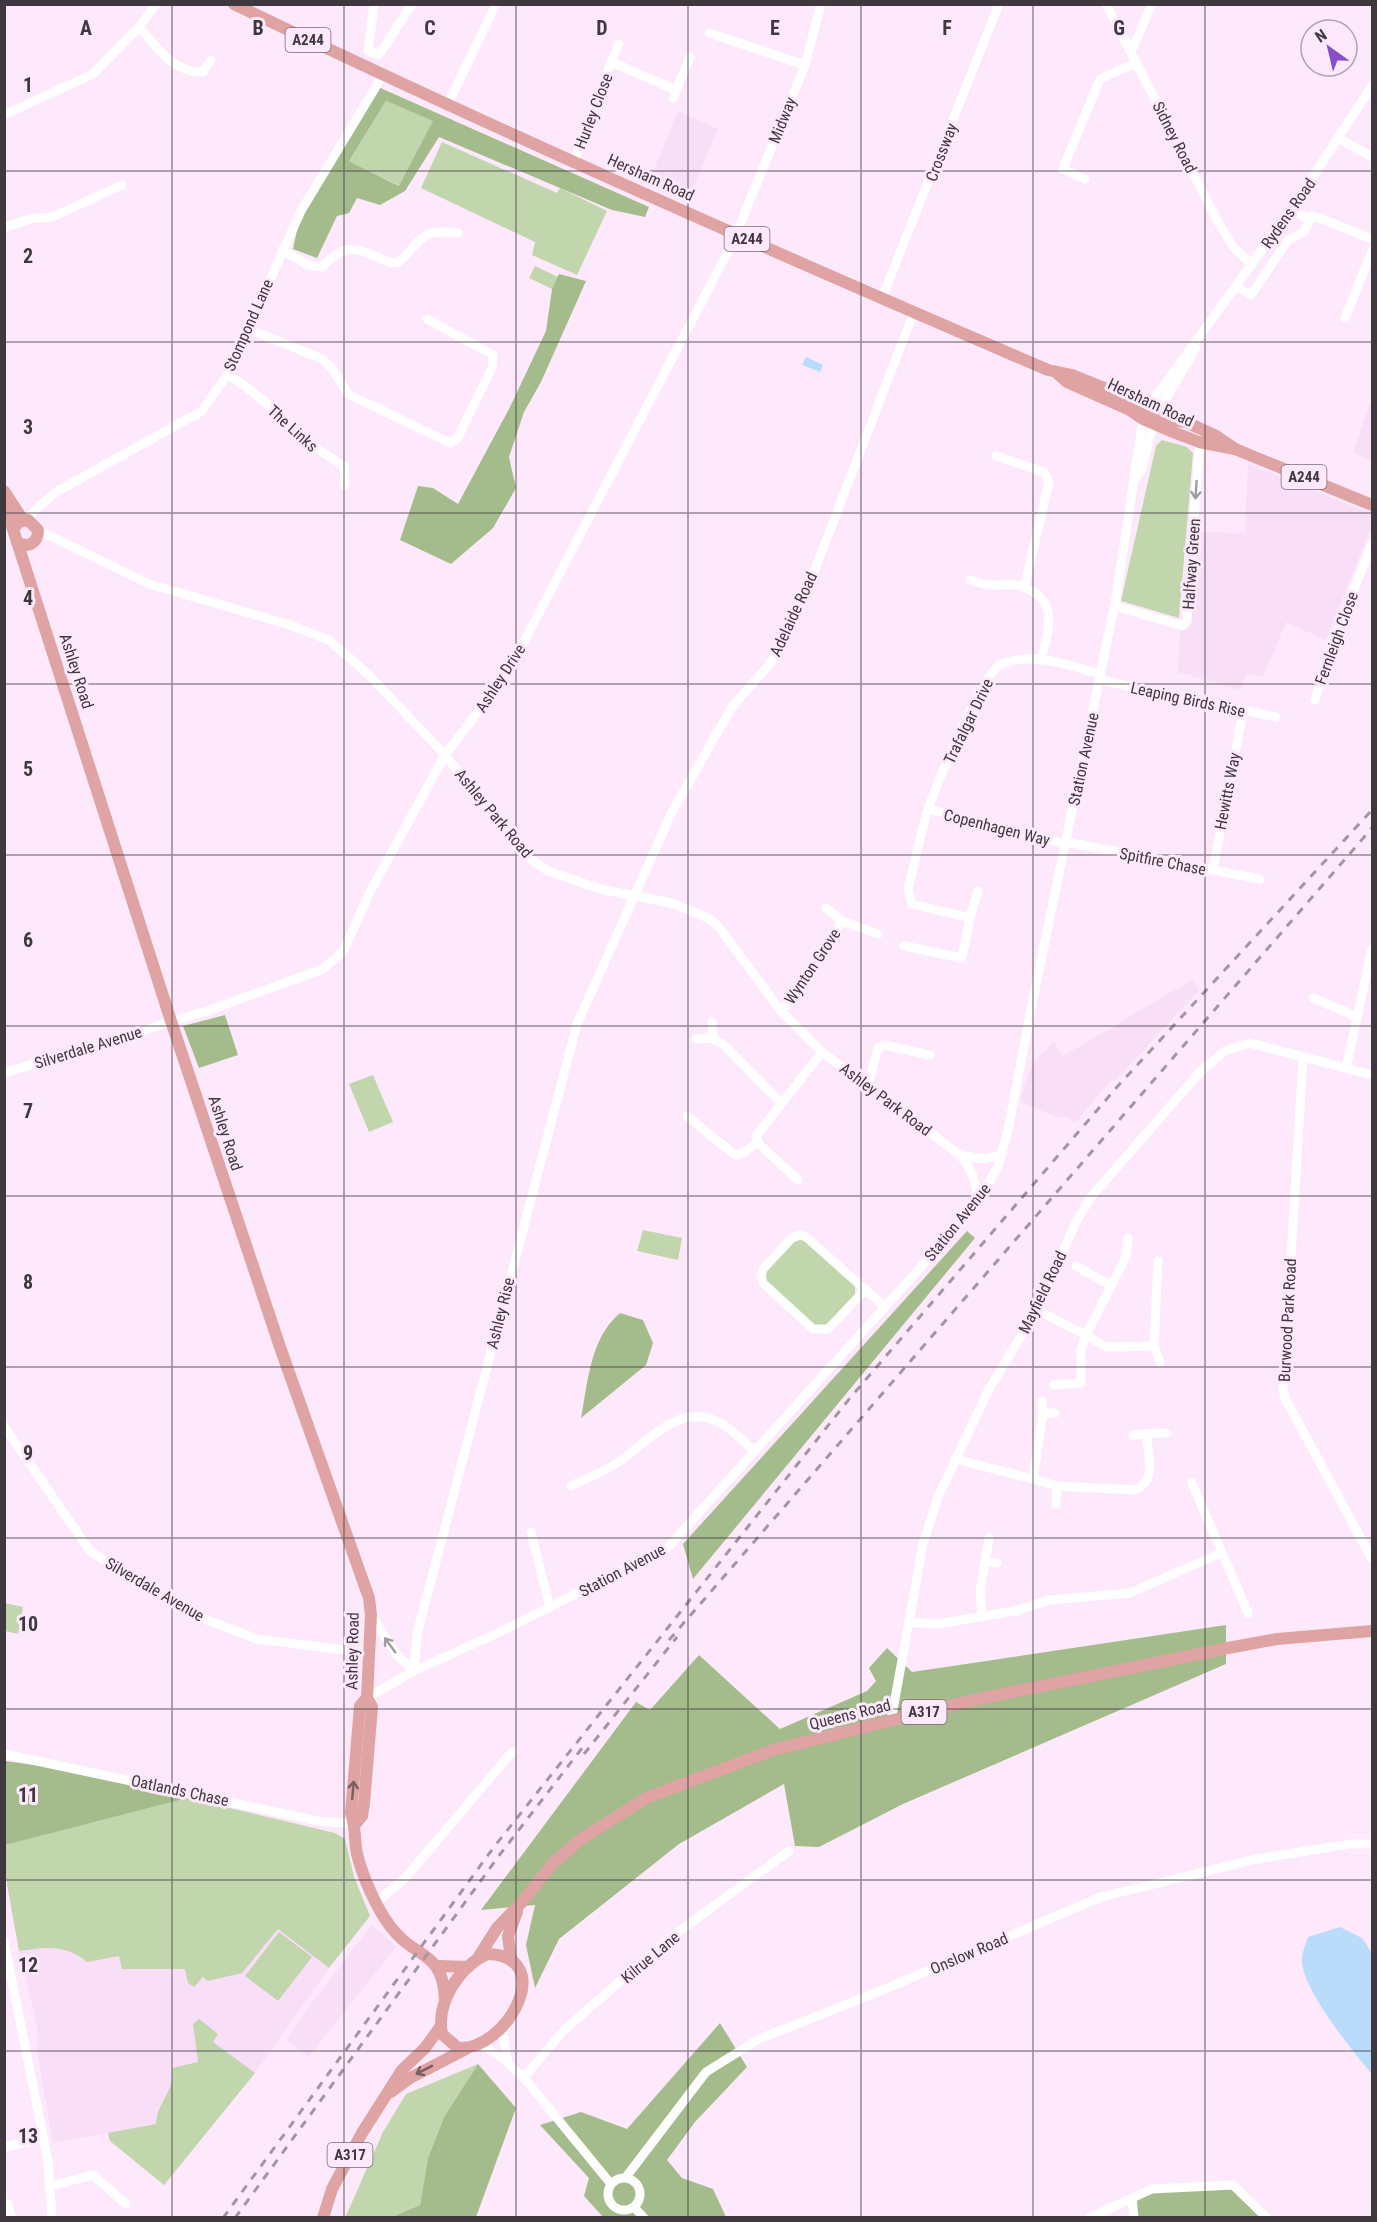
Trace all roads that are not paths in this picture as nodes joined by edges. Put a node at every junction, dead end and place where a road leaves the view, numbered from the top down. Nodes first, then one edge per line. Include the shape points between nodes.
1 (156, 4) edge
2 (234, 4) edge
3 (374, 4) edge
4 (412, 4) edge
5 (496, 4) edge
6 (821, 4) edge
7 (999, 4) edge
8 (1106, 4) edge
9 (1152, 4) edge
10 (139, 27) junction
11 (709, 33) dead end
12 (620, 44) dead end
13 (1129, 50) junction
14 (690, 57) dead end
15 (211, 60) dead end
16 (611, 62) junction
17 (1136, 63) junction
18 (805, 65) junction
19 (383, 75) junction
20 (1372, 86) edge
21 (448, 104) junction
22 (4, 115) edge
23 (1338, 138) junction
24 (1372, 157) edge
25 (574, 161) junction
26 (1086, 178) dead end
27 (122, 184) dead end
28 (1291, 210) junction
29 (1312, 216) junction
30 (4, 228) edge
31 (458, 233) dead end
32 (736, 234) junction
33 (1372, 239) edge
34 (282, 250) junction
35 (1372, 251) edge
36 (1252, 265) junction
37 (1236, 286) junction
38 (882, 298) junction
39 (914, 312) junction
40 (1345, 318) dead end
41 (427, 319) dead end
42 (246, 328) junction
43 (227, 375) junction
44 (1150, 416) junction
45 (1202, 429) junction
46 (1199, 442) junction
47 (1235, 449) junction
48 (996, 456) dead end
49 (345, 486) dead end
50 (4, 491) edge
51 (4, 501) edge
52 (1372, 505) edge
53 (24, 533) edge
54 (1372, 544) edge
55 (970, 580) dead end
56 (1024, 588) junction
57 (1114, 606) junction
58 (1041, 660) junction
59 (1100, 677) junction
60 (1315, 700) dead end
61 (1243, 711) junction
62 (1276, 717) dead end
63 (445, 755) junction
64 (928, 809) junction
65 (1066, 843) junction
66 (1213, 870) junction
67 (1260, 879) dead end
68 (978, 891) dead end
69 (635, 896) junction
70 (826, 908) dead end
71 (970, 918) junction
72 (842, 921) junction
73 (878, 934) dead end
74 (904, 946) dead end
75 (1372, 949) edge
76 (1313, 998) dead end
77 (782, 1011) junction
78 (1357, 1017) junction
79 (171, 1021) junction
80 (712, 1022) dead end
81 (696, 1039) dead end
82 (712, 1039) junction
83 (822, 1052) junction
84 (930, 1054) dead end
85 (1303, 1058) junction
86 (1346, 1068) junction
87 (4, 1073) edge
88 (1372, 1075) edge
89 (868, 1084) junction
90 (781, 1102) junction
91 (687, 1116) dead end
92 (758, 1141) junction
93 (960, 1155) junction
94 (1002, 1155) junction
95 (798, 1180) dead end
96 (978, 1201) junction
97 (1128, 1238) dead end
98 (1158, 1261) dead end
99 (1076, 1266) dead end
100 (1110, 1285) junction
101 (866, 1289) junction
102 (885, 1307) junction
103 (1037, 1310) junction
104 (1086, 1335) junction
105 (1154, 1346) junction
106 (1160, 1362) dead end
107 (1054, 1385) dead end
108 (1042, 1401) dead end
109 (1043, 1413) junction
110 (1055, 1413) dead end
111 (4, 1426) edge
112 (1167, 1433) dead end
113 (1146, 1434) junction
114 (1133, 1435) dead end
115 (755, 1452) junction
116 (955, 1459) junction
117 (1033, 1479) junction
118 (1192, 1483) dead end
119 (571, 1486) dead end
120 (1058, 1486) junction
121 (1056, 1504) dead end
122 (531, 1532) dead end
123 (989, 1538) dead end
124 (1221, 1553) junction
125 (1372, 1559) edge
126 (985, 1562) junction
127 (997, 1563) dead end
128 (550, 1608) junction
129 (1248, 1613) dead end
130 (371, 1615) junction
131 (982, 1616) junction
132 (908, 1622) junction
133 (1372, 1631) edge
134 (369, 1653) junction
135 (414, 1671) junction
136 (367, 1698) junction
137 (891, 1721) junction
138 (512, 1752) dead end
139 (4, 1754) edge
140 (355, 1824) junction
141 (1372, 1844) edge
142 (789, 1851) dead end
143 (377, 1902) junction
144 (521, 1903) junction
145 (4, 1941) edge
146 (478, 1958) junction
147 (511, 1959) junction
148 (436, 1964) junction
149 (468, 1967) junction
150 (8, 1977) edge
151 (445, 2000) junction
152 (507, 2022) junction
153 (441, 2026) junction
154 (480, 2044) junction
155 (466, 2049) junction
156 (508, 2063) junction
157 (524, 2078) junction
158 (385, 2097) junction
159 (43, 2139) junction
160 (4, 2147) edge
161 (626, 2177) junction
162 (610, 2184) junction
163 (51, 2186) junction
164 (1132, 2198) junction
165 (610, 2203) junction
166 (126, 2204) dead end
167 (4, 2205) edge
168 (634, 2207) junction
169 (12, 2217) edge
170 (52, 2217) edge
171 (323, 2217) edge
172 (611, 2217) edge
173 (644, 2217) edge
174 (1089, 2217) edge
175 (1134, 2217) edge
176 (1267, 2217) edge

1 - 10 street
2 - 19 main road, Hersham Road / A244
3 - 4 street via 368,51 375,55 381,54
5 - 21 street
6 - 18 street, Midway
7 - 38 street, Crossway
8 - 13 street, Sidney Road
9 - 13 street
10 - 15 street via 171,63 203,72
10 - 22 street via 93,74
11 - 18 street
12 - 16 street, Hurley Close
13 - 17 street, Sidney Road
14 - 16 street, Hurley Close via 674,94
16 - 25 street, Hurley Close
17 - 26 street via 1100,79 1063,169
17 - 36 street, Sidney Road via 1216,218 1233,247
18 - 32 street, Midway
19 - 21 main road, Hersham Road / A244
19 - 34 street, Stompond Lane via 301,211
20 - 23 street, Rydens Road
21 - 25 main road, Hersham Road / A244
23 - 24 street
23 - 28 street, Rydens Road
25 - 32 main road, Hersham Road / A244
27 - 30 street via 52,217 29,219
28 - 29 street
28 - 36 street, Rydens Road
29 - 33 street
29 - 37 street via 1305,232 1288,240 1251,295
31 - 34 street via 425,235 399,262 392,263 351,248 335,253 322,267 308,266
32 - 38 main road, Hersham Road / A244
32 - 63 street, Ashley Drive via 517,655
34 - 42 street, Stompond Lane
35 - 40 street
36 - 37 street, Rydens Road
37 - 44 street, Rydens Road
38 - 39 main road, Hersham Road / A244
39 - 44 main road, Hersham Road / A244
39 - 69 street, Adelaide Road via 783,643 720,727 672,812
41 - 42 street via 482,348 493,359 457,439 450,443 348,394 332,367 322,359
42 - 43 street, Stompond Lane
43 - 49 street, The Links via 248,387 322,454 344,466
43 - 53 street, Stompond Lane via 212,399 189,420 56,492 42,505
44 - 45 main road, Hersham Road / A244
44 - 46 main road, Hersham Road / A244
44 - 57 street, Station Avenue via 1142,470 1135,478
45 - 46 street, Halfway Green
45 - 47 main road, Hersham Road / A244
46 - 47 main road, Hersham Road / A244
46 -> 57 street, Halfway Green via 1187,621 1183,626
47 - 52 main road, Hersham Road / A244
48 - 56 street via 1044,472 1049,482
50 - 53 main road
51 - 53 main road, Ashley Road
53 - 63 street, Ashley Park Road via 63,541 149,584 329,640 369,675
53 - 79 main road, Ashley Road via 30,579
54 - 60 street, Fernleigh Close via 1327,657
55 - 56 street
56 - 58 street via 1050,611
57 - 59 street, Station Avenue
58 - 59 street, Trafalgar Drive
58 - 64 street, Trafalgar Drive via 1019,660 993,670 972,706
59 - 61 street, Leaping Birds Rise
59 - 65 street, Station Avenue
61 - 62 street, Leaping Birds Rise
61 - 66 street, Hewitts Way
63 - 69 street, Ashley Park Road via 531,859 548,871
63 - 79 street, Ashley Drive via 370,892 343,952 323,969
64 - 65 street, Copenhagen Way
64 - 71 street via 908,895 918,907
65 - 66 street, Spitfire Chase
65 - 94 street, Station Avenue
66 - 67 street, Spitfire Chase
68 - 71 street
69 - 77 street, Ashley Park Road via 693,909 708,918
69 - 135 street, Ashley Rise via 578,1024 417,1634
70 - 72 street, Wynton Grove
71 - 74 street via 962,958
72 - 73 street, Wynton Grove
72 - 77 street, Wynton Grove via 821,958
75 - 78 street
76 - 78 street
77 - 83 street, Ashley Park Road
78 - 86 street
79 - 87 street, Silverdale Avenue
79 - 130 main road, Ashley Road via 362,1577
80 - 82 street
81 - 82 street
82 - 90 street via 723,1044
83 - 89 street, Ashley Park Road
83 - 90 street
84 - 89 street via 884,1045 878,1048
85 - 86 street, Mayfield Road
85 - 103 street, Mayfield Road via 1272,1047 1241,1044 1225,1051 1200,1072 1091,1197
85 - 125 street, Burwood Park Road via 1283,1389
86 - 88 street, Mayfield Road
89 - 93 street, Ashley Park Road
90 - 92 street via 760,1128
91 - 92 street via 735,1155
92 - 95 street
93 - 94 street via 983,1159
93 - 96 street, Ashley Park Road via 976,1182
94 - 96 street, Station Avenue
96 - 102 street, Station Avenue
97 - 100 street via 1126,1257
98 - 105 street
99 - 100 street
100 - 104 street
101 - 101 street via 828,1329 820,1331 763,1283 761,1275 792,1238 800,1235
101 - 102 street
102 - 115 street, Station Avenue
103 - 104 street
103 - 116 street, Mayfield Road via 989,1389
104 - 105 street via 1106,1347
104 - 107 street via 1081,1350 1081,1383
105 - 106 street
108 - 109 street
109 - 110 street
109 - 117 street
111 - 134 street, Silverdale Avenue via 90,1551 146,1588 207,1620 257,1639
112 - 113 street
113 - 114 street
113 - 120 street via 1150,1477 1144,1485 1135,1490
115 - 119 street via 711,1419 686,1416 612,1467
115 - 128 street, Station Avenue via 668,1547
116 - 117 street
116 - 132 street, Mayfield Road via 923,1544
117 - 120 street
118 - 124 street
120 - 121 street
122 - 128 street
123 - 126 street
124 - 129 street
124 - 131 street via 1130,1593 1049,1600
126 - 127 street
126 - 131 street via 980,1590
128 - 135 street, Station Avenue
130 - 134 main road, Ashley Road
135 -> 130 street via 397,1654
131 - 132 street via 938,1624
132 - 137 street, Mayfield Road
133 - 137 main road, Queens Road / A317 via 1228,1648 969,1701
134 - 136 main road, Ashley Road
135 - 136 street, Station Avenue
136 - 140 main road, Ashley Road via 360,1706 351,1814
137 - 144 main road, Queens Road / A317 via 773,1750 646,1798 606,1821 561,1855
138 - 143 street via 406,1877
139 - 140 street, Oatlands Chase via 318,1821
140 - 143 main road, Ashley Road via 357,1854
141 - 161 street, Onslow Road via 1257,1859 1101,1897 759,2039 706,2072
142 - 157 street, Kilrue Lane via 670,1938 563,2031
143 - 148 main road, Ashley Road via 399,1937
144 - 146 main road, Queens Road / A317 via 497,1928
144 - 147 main road, Queens Road / A317 via 508,1936
145 - 150 street
146 - 147 main road via 495,1954
146 - 149 main road
147 - 152 main road via 521,1975 523,1988
148 - 149 main road
148 - 151 main road via 444,1980
149 - 151 main road
150 - 159 street
151 - 153 main road
152 - 154 main road
152 - 156 street via 503,2034
153 - 155 main road via 442,2034 451,2044
153 - 158 main road, A317 via 402,2070
154 - 155 main road
154 - 156 street
155 -> 158 main road, A317 via 410,2078
156 - 157 street
157 - 162 street
158 - 171 main road, A317 via 342,2169
159 - 160 street
159 - 163 street
161 - 162 street
161 - 168 street via 639,2189
162 - 165 street
163 - 166 street via 93,2175
163 - 170 street
164 - 174 street
164 - 175 street
164 - 176 street via 1152,2189 1233,2185
165 - 168 street via 620,2210
165 - 172 street
167 - 169 street via 8,2204
168 - 173 street

